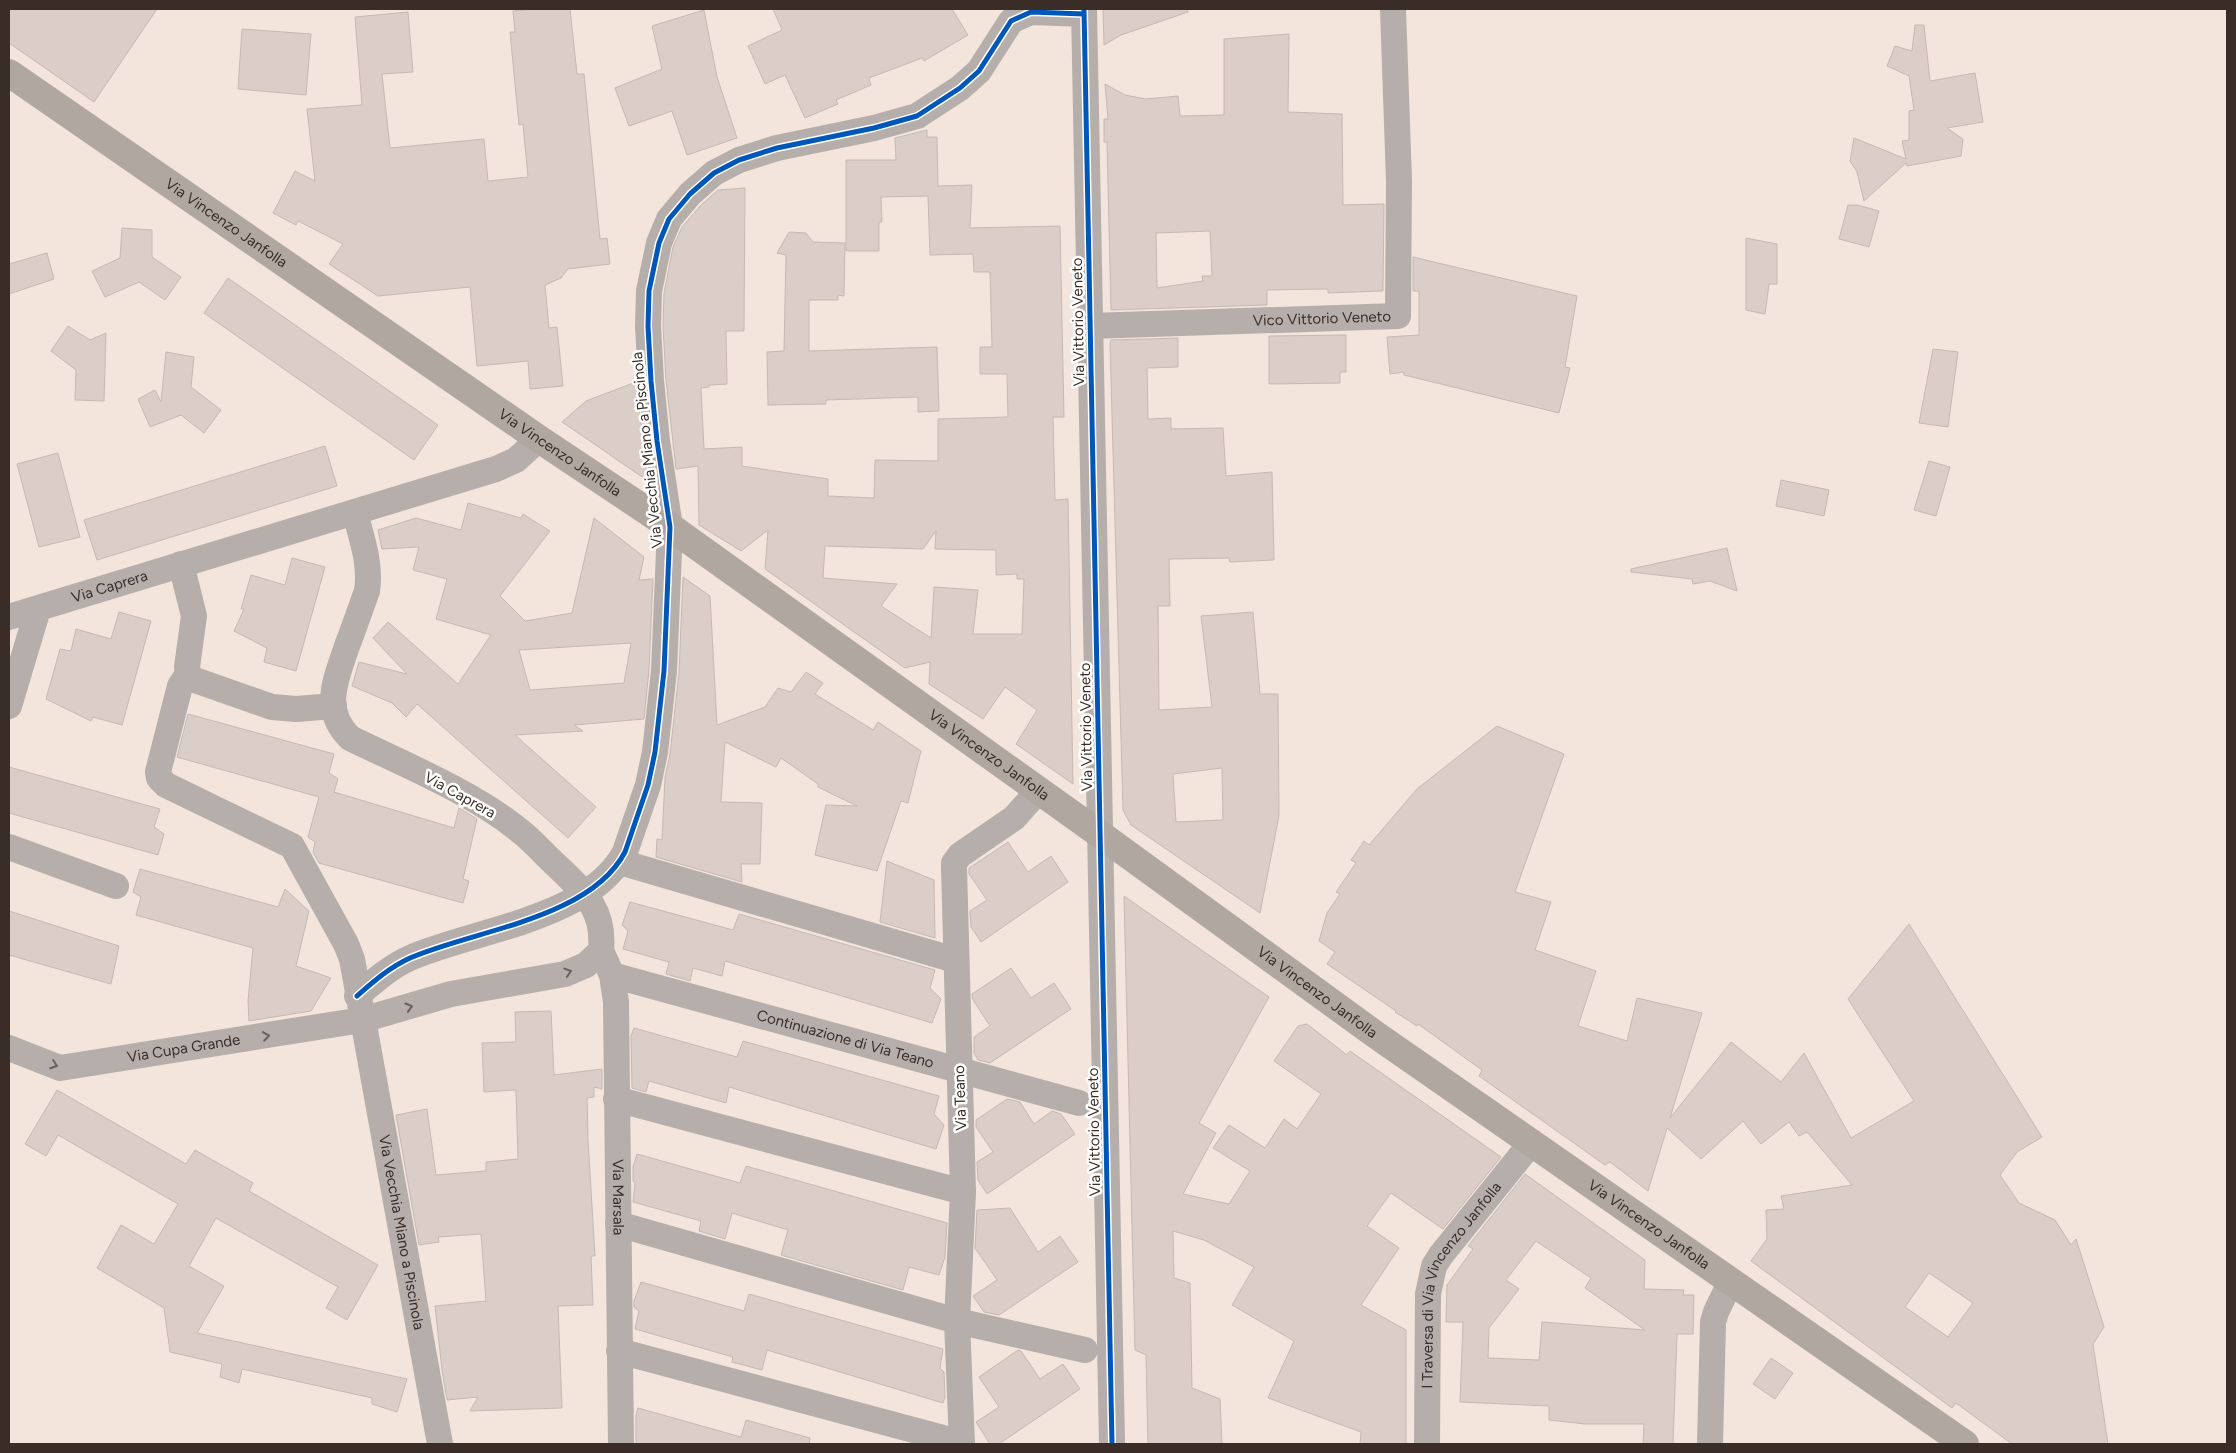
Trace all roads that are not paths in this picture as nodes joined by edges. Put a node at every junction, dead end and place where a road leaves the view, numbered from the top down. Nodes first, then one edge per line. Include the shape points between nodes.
1 (1393, 9) edge
2 (1084, 11) edge
3 (9, 72) edge
4 (1090, 326) junction
5 (539, 439) junction
6 (355, 513) junction
7 (670, 527) junction
8 (181, 564) junction
9 (38, 609) junction
10 (9, 617) edge
11 (188, 674) junction
12 (9, 706) edge
13 (334, 706) junction
14 (1038, 791) junction
15 (1101, 835) junction
16 (9, 847) edge
17 (620, 862) junction
18 (116, 886) dead end
19 (592, 889) junction
20 (601, 952) junction
21 (955, 960) junction
22 (612, 975) junction
23 (360, 1008) junction
24 (9, 1048) edge
25 (959, 1070) junction
26 (616, 1100) junction
27 (1080, 1103) dead end
28 (1532, 1142) junction
29 (963, 1192) junction
30 (618, 1224) junction
31 (1730, 1283) junction
32 (957, 1321) junction
33 (1085, 1350) dead end
34 (619, 1351) junction
35 (440, 1444) edge
36 (621, 1444) edge
37 (962, 1444) edge
38 (1112, 1444) edge
39 (1427, 1444) edge
40 (1710, 1444) edge
41 (1965, 1444) edge

1 - 4 street, Vico Vittorio Veneto via 1399,181 1398,316
2 - 4 street, Via Vittorio Veneto
2 - 7 street, Via Vecchia Miano a Piscinola via 1031,12 1011,21 979,71 960,88 917,116 739,160 714,172 669,219 659,242 649,291 648,326 657,441
3 - 5 main road, Via Vincenzo Janfolla
4 - 15 street, Via Vittorio Veneto
5 - 6 street, Via Caprera via 516,460 496,469
5 - 7 main road, Via Vincenzo Janfolla
6 - 8 street, Via Caprera
6 - 13 street, Via Caprera via 368,559 369,576 335,682
7 - 14 main road, Via Vincenzo Janfolla
7 - 17 street, Via Vecchia Miano a Piscinola via 660,718 648,785
8 - 9 street, Via Caprera
8 - 11 street via 194,616
9 - 10 street, Via Caprera
9 - 12 street
11 - 13 street via 197,682 272,708
11 - 23 street, Via Vecchia Miano a Piscinola via 180,686 159,778 166,785 288,843 295,850 346,944 352,959
13 - 19 street, Via Caprera via 342,730 350,738 447,785 498,815
14 - 15 main road, Via Vincenzo Janfolla
14 - 21 street, Via Teano via 1014,818 960,855 954,863
15 - 28 main road, Via Vincenzo Janfolla via 1376,1035
15 - 38 street, Via Vittorio Veneto
16 - 18 street
17 - 19 street, Via Vecchia Miano a Piscinola
17 - 21 street
19 - 20 street via 600,923
19 - 23 street, Via Vecchia Miano a Piscinola via 536,916 409,958 380,976
20 - 22 street, Via Marsala
23 -> 20 street via 565,974 586,965
21 - 25 street, Via Teano
22 - 25 street, Continuazione di Via Teano
22 - 26 street, Via Marsala via 616,1002
24 -> 23 street, Via Cupa Grande via 60,1068
23 - 35 street, Via Vecchia Miano a Piscinola
25 - 27 street, Continuazione di Via Teano
25 - 29 street, Via Teano
26 - 29 street
26 - 30 street, Via Marsala
28 - 31 main road, Via Vincenzo Janfolla
28 - 39 street, I Traversa di Via Vincenzo Janfolla via 1434,1266 1428,1294
29 - 32 street, Via Teano
30 - 32 street
30 - 34 street, Via Marsala
31 - 40 street via 1713,1322
31 - 41 main road, Via Vincenzo Janfolla
32 - 33 street
32 - 37 street, Via Teano
34 - 36 street, Via Marsala
34 - 37 street

